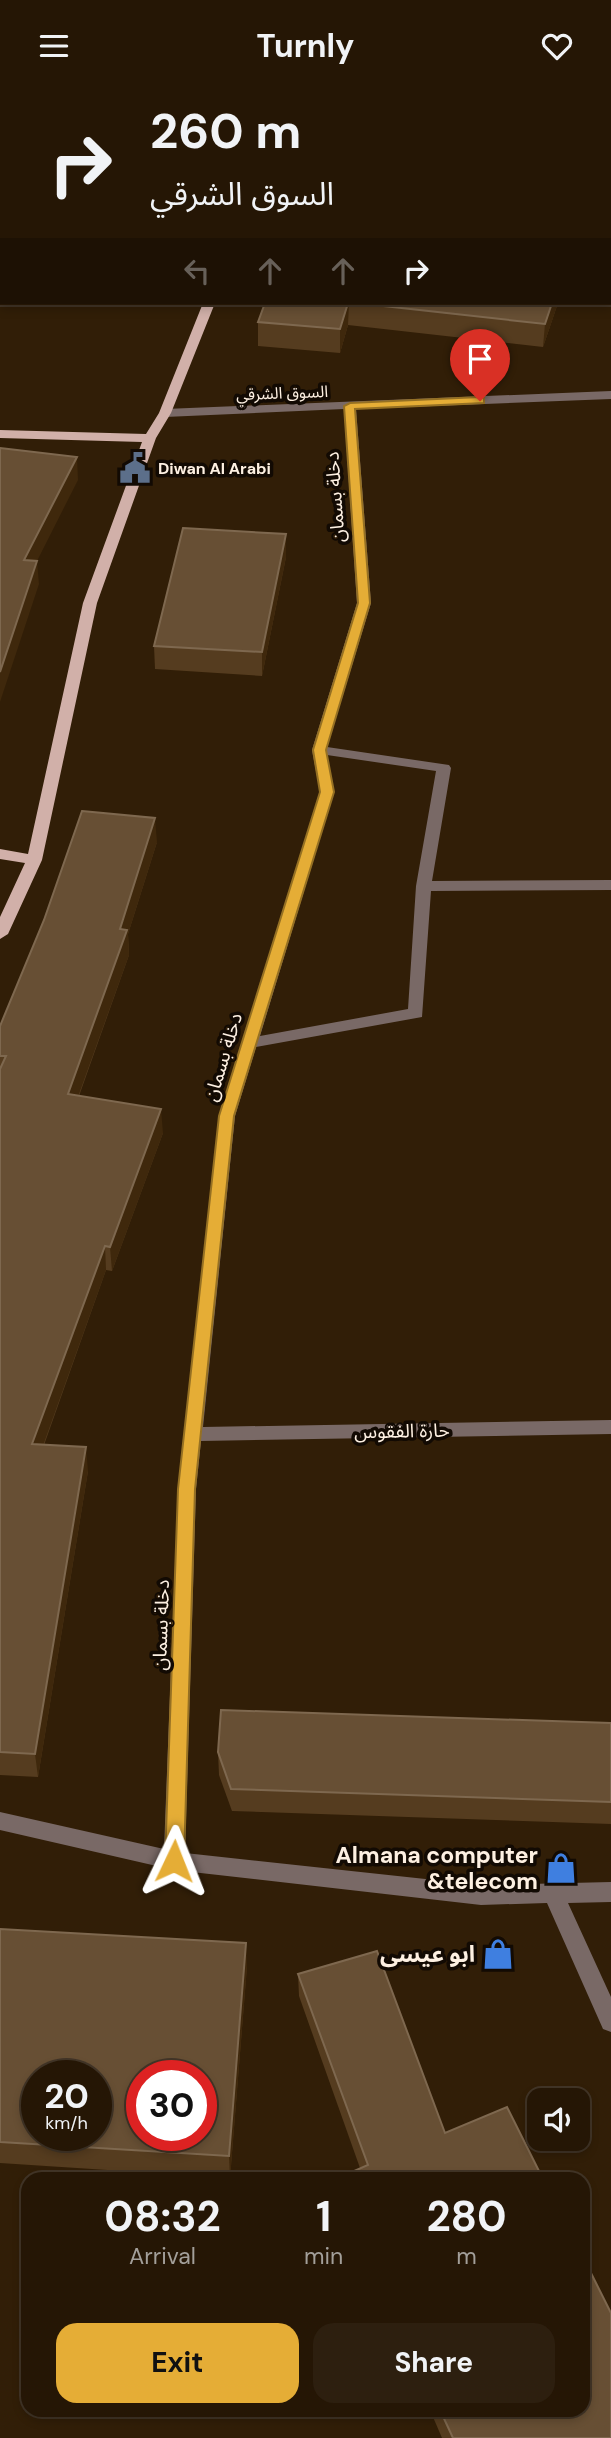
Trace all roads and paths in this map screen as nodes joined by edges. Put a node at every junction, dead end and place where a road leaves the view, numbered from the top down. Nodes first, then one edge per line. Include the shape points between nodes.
1 (208, 305) edge
2 (611, 395) edge
3 (350, 406) junction
4 (164, 413) junction
5 (0, 434) edge
6 (150, 438) junction
7 (319, 750) junction
8 (0, 854) edge
9 (34, 860) junction
10 (611, 885) edge
11 (424, 886) junction
12 (8, 898) edge
13 (0, 935) edge
14 (249, 1043) junction
15 (611, 1427) edge
16 (193, 1434) junction
17 (0, 1821) edge
18 (174, 1861) junction
19 (611, 1892) edge
20 (553, 1893) junction
21 (611, 2022) edge

1 - 4 main road
2 - 3 street, السوق الشرقي
3 - 4 street, السوق الشرقي
3 - 7 street, دخلة بسمان via 364,603
4 - 6 main road
5 - 6 main road
6 - 9 main road via 90,603
7 - 11 street via 444,768
7 - 14 street, دخلة بسمان via 327,792
8 - 9 main road
9 - 12 main road
10 - 11 street
11 - 14 street via 416,1013
12 - 13 main road
14 - 16 street, دخلة بسمان via 227,1116
15 - 16 street, حارة الفقوس
16 - 18 street, دخلة بسمان via 187,1489
17 - 18 street
18 - 20 street via 481,1895
19 - 20 street
20 - 21 street

